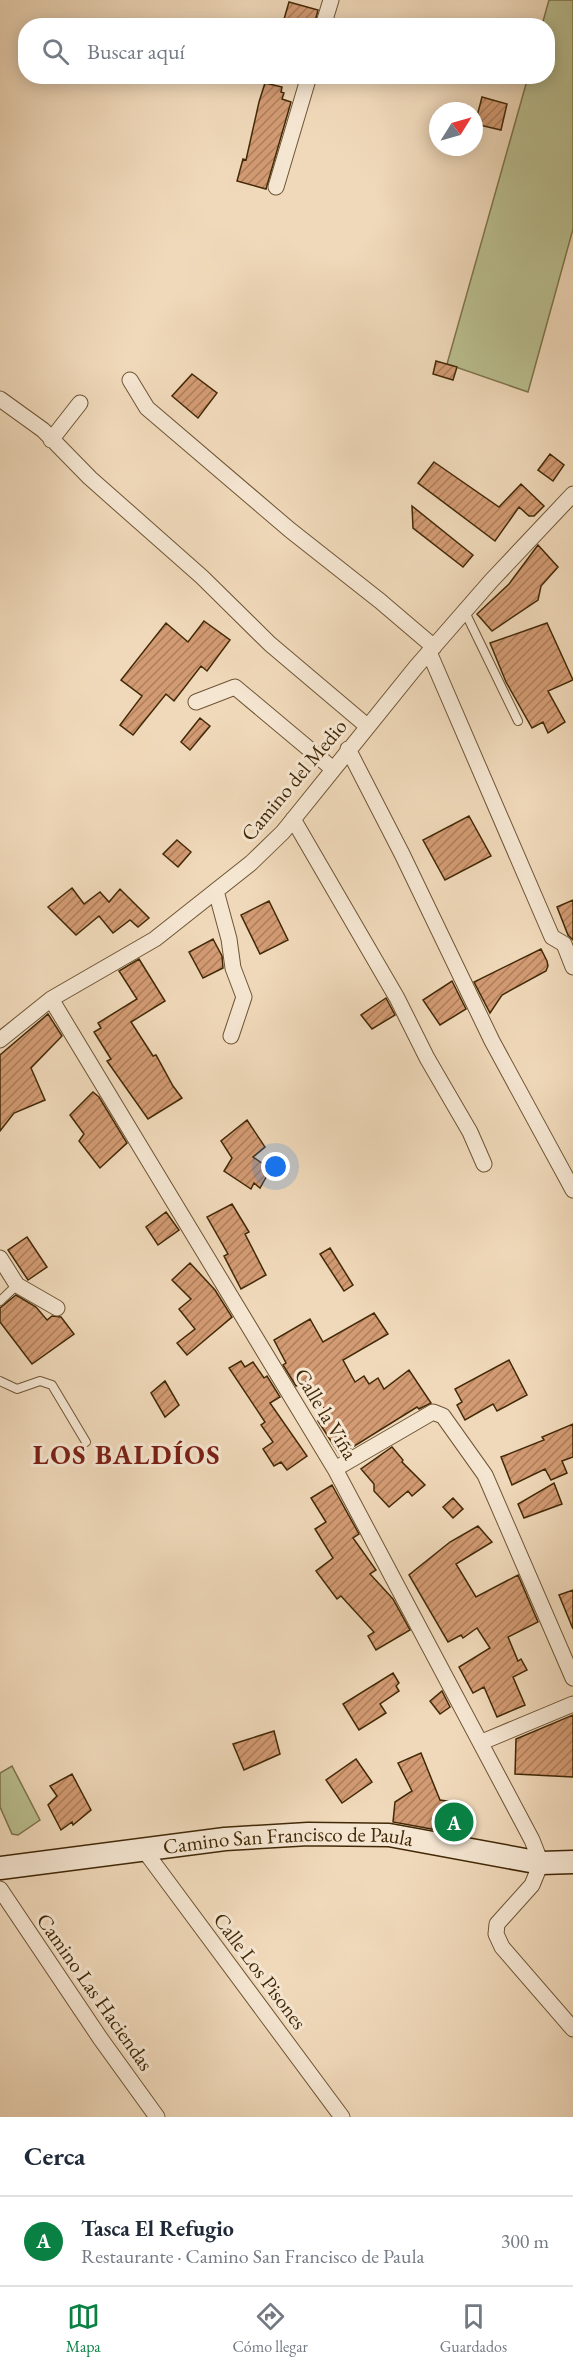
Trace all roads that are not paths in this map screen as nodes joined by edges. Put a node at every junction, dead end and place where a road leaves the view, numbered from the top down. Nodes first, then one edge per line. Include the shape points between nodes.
1 (331, 0) edge
2 (325, 18) edge
3 (307, 84) edge
4 (276, 188) dead end
5 (130, 380) dead end
6 (0, 399) edge
7 (80, 403) dead end
8 (51, 440) junction
9 (573, 494) edge
10 (465, 612) junction
11 (432, 650) junction
12 (196, 702) dead end
13 (518, 721) dead end
14 (367, 726) junction
15 (348, 749) junction
16 (333, 769) junction
17 (294, 819) junction
18 (216, 891) junction
19 (573, 967) edge
20 (51, 999) junction
21 (231, 1036) dead end
22 (0, 1040) edge
23 (484, 1164) dead end
24 (573, 1190) edge
25 (0, 1258) edge
26 (17, 1285) junction
27 (0, 1301) edge
28 (57, 1308) dead end
29 (0, 1381) edge
30 (86, 1442) dead end
31 (335, 1469) junction
32 (573, 1678) edge
33 (573, 1704) edge
34 (482, 1742) junction
35 (144, 1850) junction
36 (573, 1862) edge
37 (541, 1863) junction
38 (0, 1868) edge
39 (0, 1889) edge
40 (573, 2029) edge
41 (157, 2117) edge
42 (342, 2117) edge

1 - 2 street
3 - 4 street
5 - 11 street via 147,408 380,601
6 - 8 street
7 - 8 street
8 - 14 street via 270,644
9 - 10 street, Camino del Medio
10 - 11 street, Camino del Medio
10 - 13 lane
11 - 14 street, Camino del Medio
11 - 19 street via 552,937 564,944
12 - 16 street via 235,687
14 - 15 street, Camino del Medio
15 - 16 street, Camino del Medio
15 - 24 street via 492,1041
16 - 17 street, Camino del Medio
17 - 18 street, Camino del Medio via 251,863
17 - 23 street via 397,998
18 - 20 street, Camino del Medio via 155,939
18 - 21 street via 233,968 244,997
20 - 22 street, Camino del Medio
20 - 31 street, Calle la Viña
25 - 26 street
26 - 27 lane
26 - 28 street
29 - 30 lane via 17,1389 40,1381 52,1385
31 - 32 street via 432,1412 443,1416 485,1475
31 - 34 street, Calle la Viña
33 - 34 street
34 - 37 street, Calle la Viña
35 - 37 main road, Camino San Francisco de Paula via 225,1839 389,1835
35 - 38 main road, Camino San Francisco de Paula
35 - 42 street, Calle Los Pisones
36 - 37 main road, Camino San Francisco de Paula
37 - 40 street via 532,1885 497,1924 496,1934 502,1947
39 - 41 street, Camino Las Haciendas

